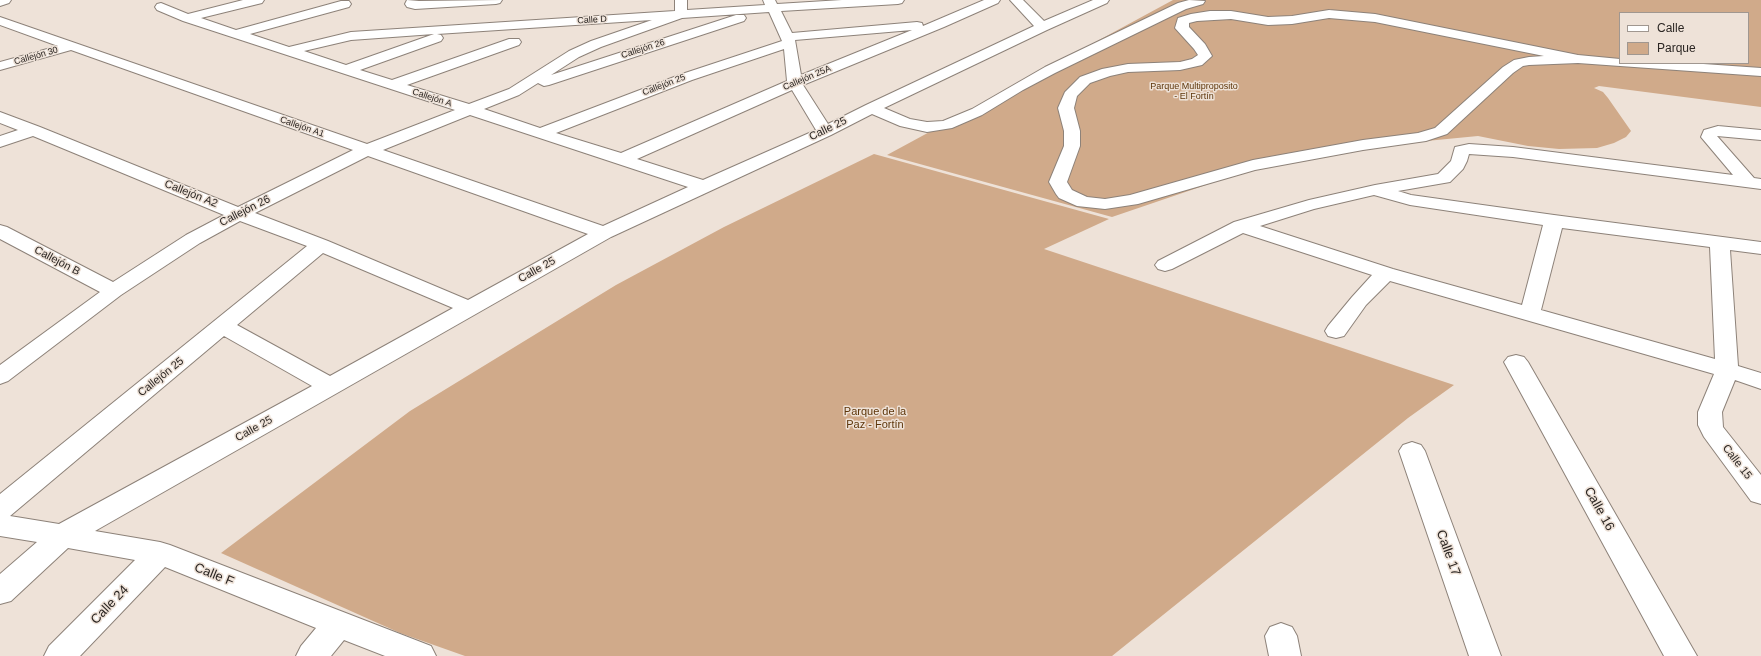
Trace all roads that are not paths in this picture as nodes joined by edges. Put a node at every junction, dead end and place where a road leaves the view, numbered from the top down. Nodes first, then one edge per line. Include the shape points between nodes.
1 (5, 0) edge
2 (258, 0) edge
3 (413, 0) edge
4 (496, 0) edge
5 (898, 0) edge
6 (994, 0) edge
7 (1016, 0) edge
8 (1103, 0) edge
9 (1202, 0) edge
10 (0, 2) edge
11 (345, 4) dead end
12 (770, 4) edge
13 (161, 7) dead end
14 (681, 7) edge
15 (187, 18) junction
16 (0, 21) edge
17 (939, 24) junction
18 (1042, 27) junction
19 (461, 29) junction
20 (235, 34) junction
21 (788, 40) junction
22 (514, 42) dead end
23 (72, 46) junction
24 (289, 51) junction
25 (1578, 59) junction
26 (1619, 63) edge
27 (1640, 64) edge
28 (0, 66) edge
29 (345, 70) junction
30 (1761, 72) edge
31 (795, 83) junction
32 (392, 85) junction
33 (514, 92) junction
34 (871, 108) junction
35 (468, 109) junction
36 (0, 117) edge
37 (34, 130) junction
38 (825, 132) junction
39 (541, 133) junction
40 (1761, 135) edge
41 (0, 142) edge
42 (367, 150) junction
43 (622, 159) junction
44 (1754, 183) edge
45 (704, 186) junction
46 (1375, 190) junction
47 (239, 214) junction
48 (1554, 221) junction
49 (1241, 226) junction
50 (0, 231) edge
51 (604, 233) junction
52 (1720, 243) junction
53 (321, 245) junction
54 (1761, 248) edge
55 (1165, 265) dead end
56 (1386, 273) junction
57 (114, 291) junction
58 (470, 308) junction
59 (1530, 313) junction
60 (222, 326) junction
61 (1336, 331) dead end
62 (1516, 362) dead end
63 (1727, 370) junction
64 (0, 376) edge
65 (1761, 381) edge
66 (330, 386) junction
67 (1412, 451) dead end
68 (1761, 494) edge
69 (0, 509) edge
70 (0, 525) edge
71 (64, 536) junction
72 (160, 553) junction
73 (0, 592) edge
74 (338, 624) junction
75 (60, 656) edge
76 (312, 656) edge
77 (420, 656) edge
78 (1485, 656) edge
79 (1681, 656) edge

1 - 10 street
2 - 15 street
3 - 4 street via 410,4
5 - 12 street, Calle D
6 - 17 street, Callejón 25A
7 - 18 street
8 - 18 street, Calle 25
9 - 34 street via 1182,6 1018,87 977,112 946,125 927,127 906,123
11 - 20 street
12 - 14 street, Calle D
12 - 21 street
12 - 33 street, Callejón 26
13 - 15 street, Callejón A
14 - 19 street, Calle D
14 - 33 street, Callejón 26 via 574,54
15 - 20 street, Callejón A
16 - 23 street, Callejón A1
17 - 21 street, Callejón 25
17 - 31 street, Callejón 25A
18 - 34 street, Calle 25
19 - 24 street, Calle D via 351,36
19 - 29 street
20 - 24 street, Callejón A
21 - 31 street
21 - 39 street, Callejón 25
22 - 32 street
23 - 28 street, Callejón 30
23 - 42 street, Callejón A1
24 - 29 street, Callejón A
25 - 25 street via 1529,61 1519,64 1508,70 1441,130 1420,138 1363,145 1253,165 1132,200 1105,204 1083,202 1065,194 1058,182 1072,146 1072,131 1066,108 1070,95 1085,80 1107,72 1128,68 1180,66 1197,62 1205,56 1182,28 1184,21 1195,17 1231,15 1292,20 1329,14 1375,18
25 - 26 street
27 - 30 street
29 - 32 street, Callejón A
31 - 38 street
31 - 43 street, Callejón 25A
32 - 35 street, Callejón A
33 - 35 street, Callejón 26
34 - 38 street, Calle 25
35 - 39 street, Callejón A
35 - 42 street, Callejón 26
36 - 37 street, Callejón A2
37 - 41 street
37 - 47 street, Callejón A2
38 - 45 street, Calle 25
39 - 43 street, Callejón A
40 - 44 street via 1718,131 1710,133 1709,137
42 - 47 street, Callejón 26
42 - 51 street, Callejón A1
43 - 45 street, Callejón A
44 - 46 street via 1475,149 1461,151 1459,161 1444,178
45 - 51 street, Calle 25
46 - 48 street via 1410,200
46 - 49 street via 1309,205
47 - 53 street, Callejón A2
47 - 57 street, Callejón 26 via 193,239
48 - 52 street
48 - 59 street
49 - 55 street
49 - 56 street
50 - 57 street, Callejón B
51 - 58 street, Calle 25
52 - 54 street
52 - 63 street
53 - 58 street, Callejón A2
53 - 60 street, Callejón 25
56 - 59 street
56 - 61 street
57 - 64 street, Callejón 26
58 - 66 street, Calle 25
59 - 63 street
60 - 66 street
60 - 69 street, Callejón 25
62 - 79 street, Calle 16
63 - 65 street
63 - 68 street, Calle 15 via 1710,412 1710,425
66 - 71 street, Calle 25
67 - 78 street, Calle 17
70 - 71 street, Calle F
71 - 72 street, Calle F
71 - 73 street, Calle 25
72 - 74 street, Calle F
72 - 75 street, Calle 24
74 - 76 street
74 - 77 street, Calle F

